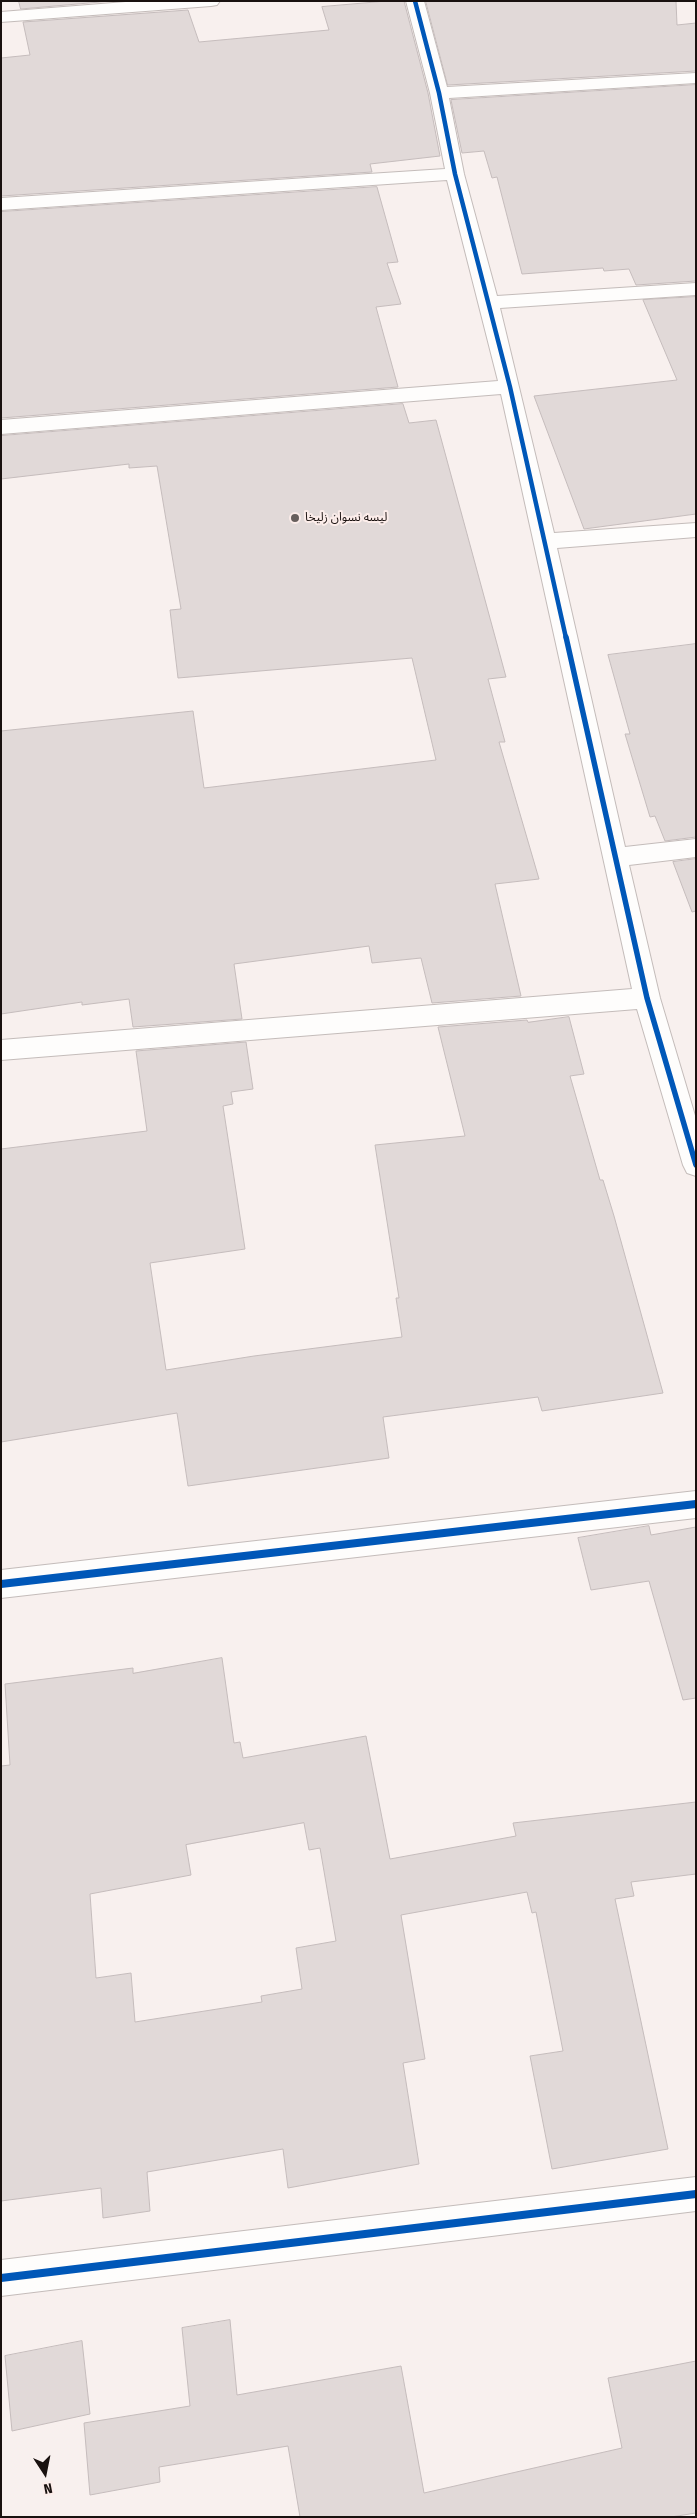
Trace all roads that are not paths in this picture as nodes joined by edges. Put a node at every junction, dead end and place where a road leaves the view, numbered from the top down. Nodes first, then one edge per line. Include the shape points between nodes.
1 (211, 1) edge
2 (415, 1) edge
3 (1, 17) edge
4 (696, 78) edge
5 (439, 93) junction
6 (454, 174) junction
7 (1, 204) edge
8 (696, 289) edge
9 (488, 303) junction
10 (510, 387) junction
11 (1, 427) edge
12 (696, 530) edge
13 (545, 541) junction
14 (696, 848) edge
15 (614, 858) junction
16 (647, 998) junction
17 (1, 1050) edge
18 (696, 1165) edge
19 (696, 1504) edge
20 (1, 1584) edge
21 (696, 2194) edge
22 (1, 2278) edge

1 - 3 street
2 - 5 street
4 - 5 street
5 - 6 street
6 - 7 street
6 - 9 street
8 - 9 street
9 - 10 street
10 - 11 street
10 - 13 street
12 - 13 street
13 - 15 street
14 - 15 street
15 - 16 street
16 - 17 street
16 - 18 street
19 - 20 street
21 - 22 street

